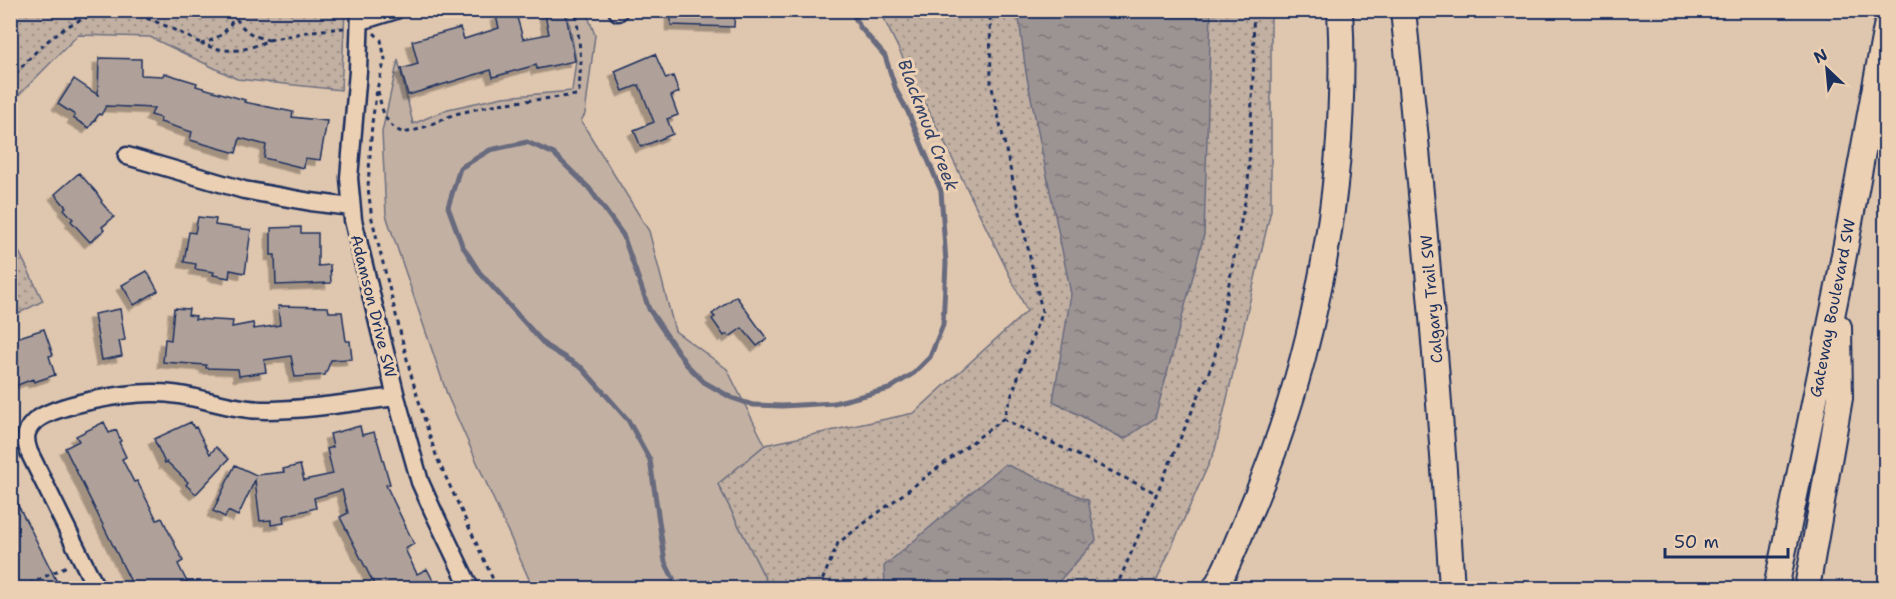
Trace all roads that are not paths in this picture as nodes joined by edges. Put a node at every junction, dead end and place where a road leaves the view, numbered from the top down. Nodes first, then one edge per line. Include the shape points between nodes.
1 (396, 10) edge
2 (1341, 10) edge
3 (1403, 10) edge
4 (356, 20) edge
5 (1886, 27) edge
6 (127, 156) dead end
7 (351, 207) junction
8 (1839, 282) junction
9 (396, 397) junction
10 (96, 588) edge
11 (470, 588) edge
12 (1215, 588) edge
13 (1452, 588) edge
14 (1776, 588) edge
15 (1807, 588) edge

1 - 4 street
2 - 12 highway via 1340,152 1325,259 1297,382 1266,476
3 - 13 highway, Calgary Trail SW via 1443,438
4 - 7 street, Adamson Drive SW via 358,71 350,153
5 - 8 highway, Gateway Boulevard SW
6 - 7 street via 244,190
7 - 9 street, Adamson Drive SW
8 - 14 highway, Gateway Boulevard SW
8 - 15 highway via 1840,398
9 - 10 street via 263,410 180,395 132,394 73,405 34,422 27,432 27,445
9 - 11 street, Adamson Drive SW via 420,482

